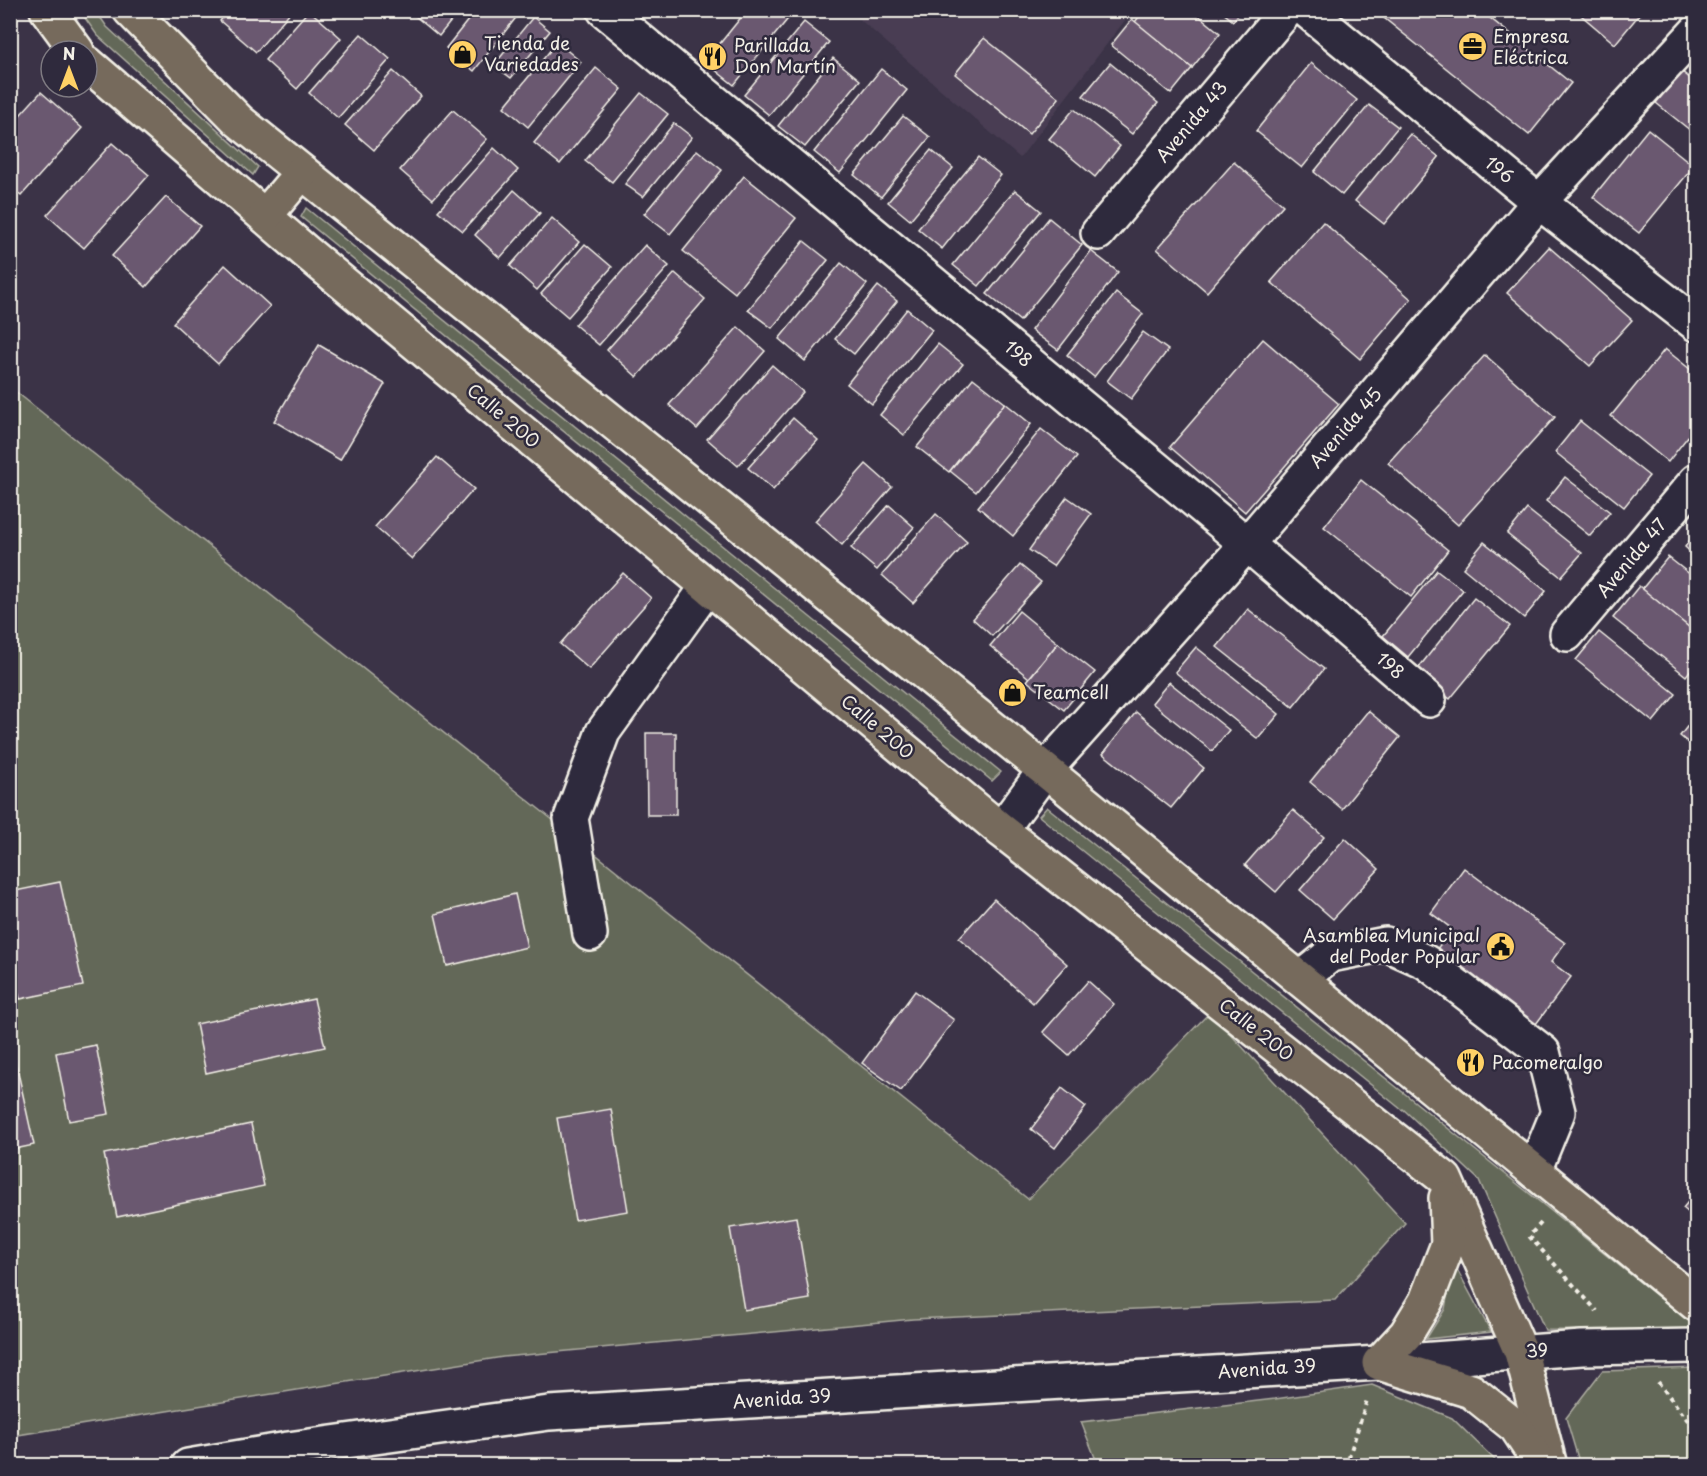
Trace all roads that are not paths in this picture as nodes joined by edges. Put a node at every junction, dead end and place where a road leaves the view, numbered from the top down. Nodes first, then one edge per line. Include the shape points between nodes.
1 (47, 10) edge
2 (130, 10) edge
3 (604, 10) edge
4 (1287, 10) edge
5 (1306, 10) edge
6 (1696, 32) edge
7 (68, 39) edge
8 (99, 73) edge
9 (302, 171) junction
10 (1539, 202) junction
11 (265, 216) junction
12 (1098, 233) dead end
13 (1696, 324) edge
14 (1696, 481) edge
15 (1247, 544) junction
16 (708, 586) junction
17 (1567, 634) dead end
18 (1429, 700) dead end
19 (1045, 770) junction
20 (1001, 830) junction
21 (590, 934) dead end
22 (1299, 979) junction
23 (1534, 1171) junction
24 (1445, 1179) junction
25 (1696, 1304) edge
26 (1696, 1346) edge
27 (1521, 1352) junction
28 (1379, 1363) junction
29 (288, 1457) edge
30 (188, 1466) edge
31 (1542, 1466) edge
32 (1550, 1466) edge

1 - 7 main road
2 - 9 main road via 238,121
3 - 15 street, 198
4 - 12 street, Avenida 43
5 - 10 street, 196
6 - 10 street, Avenida 45
8 - 11 main road, Calle 200
9 - 11 main road
9 - 19 main road
10 - 13 street, 196
10 - 15 street, Avenida 45
11 - 16 main road, Calle 200
14 - 17 street, Avenida 47
15 - 18 street, 198
15 - 19 street, Avenida 45
16 - 20 main road, Calle 200
16 - 21 street via 603,732 571,819
19 - 20 street, Avenida 45
19 - 22 main road
20 - 24 main road, Calle 200
22 - 23 main road
22 - 23 street via 1330,956 1386,944 1426,962 1543,1052 1558,1112
23 - 25 main road
24 - 27 main road, Calle 200
24 - 28 main road via 1448,1244 1421,1310 1406,1334
26 - 27 street, 39
27 - 28 street, 39
27 - 32 main road, Calle 200
28 - 29 street, Avenida 39 via 549,1413
28 - 31 main road via 1471,1392 1515,1428
29 - 30 street, Avenida 39

